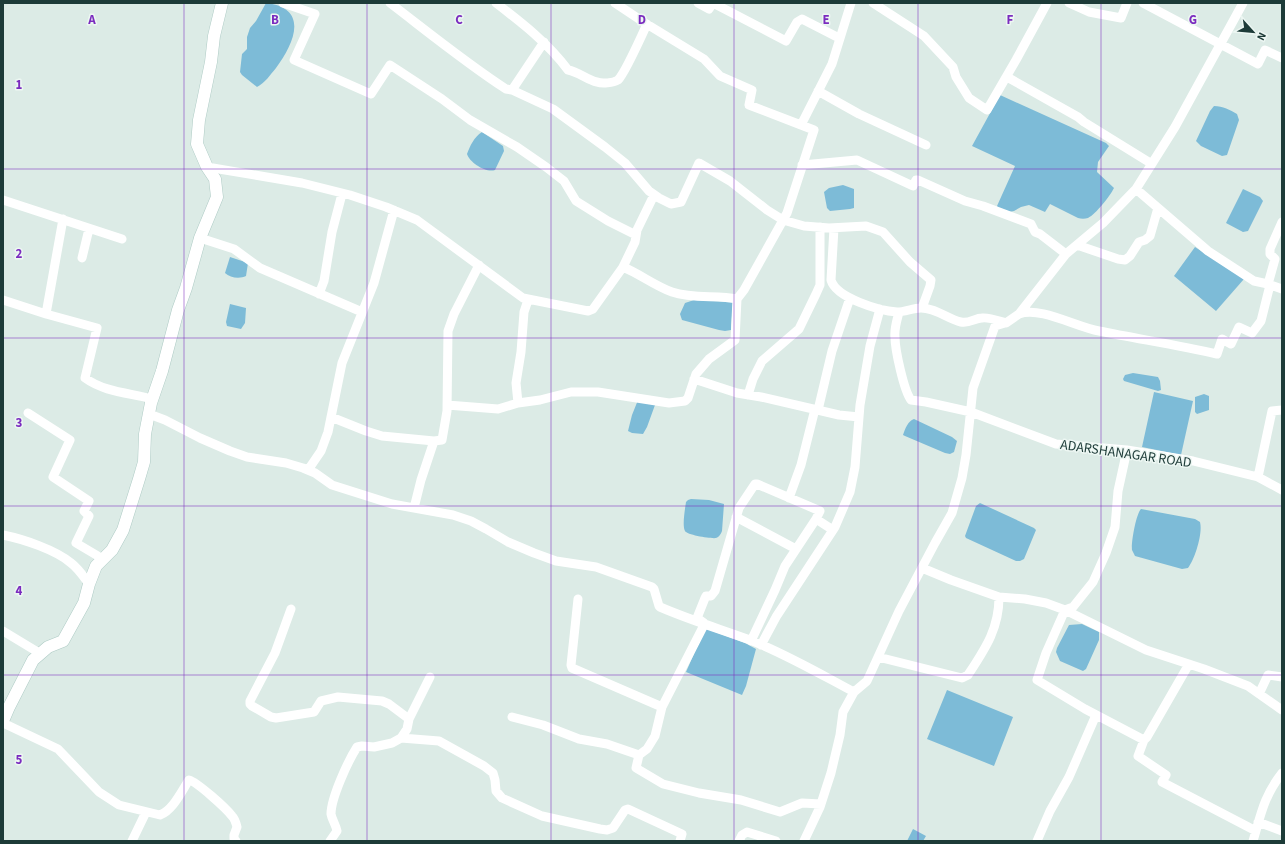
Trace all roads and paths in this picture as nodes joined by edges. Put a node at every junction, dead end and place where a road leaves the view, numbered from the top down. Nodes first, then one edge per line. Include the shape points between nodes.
1 (222, 3) edge
2 (283, 3) edge
3 (390, 3) edge
4 (496, 3) edge
5 (698, 3) edge
6 (851, 3) edge
7 (873, 3) edge
8 (1047, 3) edge
9 (1069, 3) edge
10 (1128, 3) edge
11 (1143, 3) edge
12 (1243, 3) edge
13 (620, 5) edge
14 (647, 24) junction
15 (839, 38) junction
16 (544, 42) junction
17 (1221, 45) junction
18 (1282, 58) edge
19 (1007, 77) junction
20 (512, 90) junction
21 (818, 91) junction
22 (800, 125) junction
23 (926, 145) dead end
24 (1152, 164) junction
25 (802, 165) junction
26 (207, 167) junction
27 (1136, 189) junction
28 (342, 194) junction
29 (654, 195) junction
30 (3, 200) edge
31 (1158, 208) junction
32 (394, 210) junction
33 (63, 219) junction
34 (783, 220) junction
35 (1282, 222) edge
36 (820, 227) junction
37 (834, 228) junction
38 (89, 229) junction
39 (636, 235) junction
40 (200, 238) junction
41 (122, 239) dead end
42 (1077, 245) junction
43 (1066, 254) junction
44 (82, 258) dead end
45 (479, 265) junction
46 (623, 267) junction
47 (1269, 284) junction
48 (1282, 289) edge
49 (319, 294) junction
50 (850, 298) junction
51 (737, 299) junction
52 (3, 300) edge
53 (528, 300) junction
54 (922, 308) junction
55 (880, 309) junction
56 (362, 312) junction
57 (899, 312) junction
58 (46, 314) junction
59 (1019, 314) junction
60 (1006, 323) junction
61 (694, 379) junction
62 (748, 394) junction
63 (152, 399) junction
64 (518, 402) junction
65 (447, 405) junction
66 (816, 410) junction
67 (1282, 410) edge
68 (971, 412) junction
69 (28, 413) dead end
70 (149, 414) junction
71 (331, 417) junction
72 (859, 417) junction
73 (434, 441) junction
74 (1127, 450) junction
75 (308, 470) junction
76 (1258, 477) junction
77 (1282, 490) edge
78 (789, 498) junction
79 (414, 508) junction
80 (736, 517) junction
81 (816, 519) junction
82 (833, 530) junction
83 (3, 535) edge
84 (796, 548) junction
85 (103, 559) junction
86 (922, 568) junction
87 (89, 584) junction
88 (999, 597) junction
89 (578, 599) dead end
90 (291, 609) dead end
91 (1065, 610) junction
92 (706, 626) junction
93 (3, 631) edge
94 (751, 641) junction
95 (761, 645) junction
96 (41, 654) junction
97 (878, 657) junction
98 (1189, 664) junction
99 (1282, 676) edge
100 (430, 677) dead end
101 (854, 692) junction
102 (1259, 694) junction
103 (662, 707) junction
104 (1282, 710) edge
105 (1096, 716) junction
106 (512, 717) dead end
107 (409, 718) junction
108 (3, 722) edge
109 (401, 738) junction
110 (1144, 740) junction
111 (639, 755) junction
112 (1282, 773) edge
113 (821, 804) junction
114 (146, 812) junction
115 (1257, 827) junction
116 (1282, 831) edge
117 (132, 841) edge
118 (236, 841) edge
119 (330, 841) edge
120 (680, 841) edge
121 (739, 841) edge
122 (776, 841) edge
123 (804, 841) edge
124 (1037, 841) edge
125 (1253, 841) edge

1 - 26 street via 199,120 197,144
2 - 39 street via 315,14 294,60 370,94 390,65 470,120 546,167 564,181 576,201
3 - 20 street via 463,60 506,89
4 - 16 street
5 - 15 street via 710,9 713,3 786,41 797,22 802,19
6 - 15 street
7 - 19 street via 924,36 953,67 969,98 987,110
8 - 19 street
9 - 10 street via 1089,12 1121,18
11 - 17 street
12 - 17 street
13 - 14 street
14 - 16 street via 618,80 611,83 597,82 568,70
14 - 22 street via 704,59 720,76 752,90 749,105
15 - 21 street via 832,64
16 - 20 street
17 - 18 street via 1258,64 1265,50
17 - 24 street
19 - 24 street via 1078,117
20 - 29 street via 552,109 605,147 625,163
21 - 22 street
21 - 23 street via 859,114
22 - 25 street via 814,130
24 - 27 street
25 - 34 street
25 - 43 street via 857,160 913,186 918,180 965,201 1031,224 1035,232
26 - 28 street
26 - 40 street via 215,179 217,197
27 - 31 street
27 - 42 street
28 - 32 street
28 - 49 street
29 - 34 street via 670,204 681,202 699,163 730,181
29 - 39 street
30 - 33 street
31 - 42 street via 1150,236 1139,242 1125,260
31 - 47 street via 1208,251 1254,281
32 - 45 street via 417,220
32 - 56 street via 379,269
33 - 38 street
33 - 58 street
34 - 36 street
34 - 51 street
35 - 47 street via 1270,249 1270,254 1275,260
36 - 37 street
36 - 62 street via 820,285 800,330 762,361
37 - 50 street via 831,280 836,289
37 - 54 street via 866,226 883,232 910,262 931,280
38 - 41 street
38 - 44 street
39 - 46 street
40 - 49 street via 234,249 260,268
40 - 63 street
42 - 43 street
43 - 59 street
45 - 53 street
45 - 65 street via 448,331
46 - 51 street via 673,292
46 - 53 street via 593,309 588,311
47 - 48 street
47 - 59 street via 1261,321 1252,333 1239,327 1231,344 1222,339 1217,354 1098,331 1038,313
49 - 56 street
50 - 55 street
50 - 66 street
51 - 61 street via 735,340 709,359
52 - 58 street
53 - 64 street via 524,312 516,383
54 - 57 street
54 - 60 street via 936,311 962,323 982,318
55 - 57 street
55 - 72 street via 870,346
56 - 71 street via 342,363
57 - 68 street, ADARSHANAGAR ROAD via 894,336 910,399
58 - 63 street via 97,328 85,378 91,383
59 - 60 street
60 - 68 street via 995,326 973,388
61 - 62 street
61 - 64 street via 685,401 669,403 598,392 571,392 540,400
62 - 66 street
63 - 70 street
64 - 65 street via 498,410
65 - 73 street via 442,440
66 - 72 street
66 - 78 street
67 - 76 street via 1272,410
68 - 74 street, ADARSHANAGAR ROAD via 1056,444
68 - 86 street via 962,478 952,513
69 - 85 street via 70,440 53,477 89,501 84,511 90,516 76,543
70 - 75 street via 230,452
70 - 85 street via 144,462 123,530 112,550
71 - 73 street via 382,436
71 - 75 street via 321,451
72 - 82 street via 855,468 850,492
73 - 79 street
74 - 76 street, ADARSHANAGAR ROAD
74 - 91 street via 1118,491 1115,527 1106,553 1094,582 1073,607
75 - 79 street via 315,472 332,485 392,504
76 - 77 street, ADARSHANAGAR ROAD
78 - 80 street via 755,484
78 - 81 street via 820,511
79 - 92 street via 454,515 471,521 508,542 556,561 596,566 652,587 658,606
80 - 84 street
80 - 92 street via 714,591 711,596 706,596 697,618
81 - 82 street
81 - 84 street
82 - 95 street via 776,617
83 - 87 street via 27,541 59,555 71,563
84 - 94 street via 785,566
85 - 87 street via 96,566
86 - 88 street
86 - 97 street
87 - 96 street via 84,603 63,641 48,647
88 - 91 street via 1025,599
88 - 97 street via 999,611 993,632 968,675 962,678
89 - 103 street via 572,668
90 - 107 street via 275,653 250,701 252,706 276,718 314,712 321,700 338,697 389,704
91 - 98 street via 1146,650
91 - 105 street via 1037,680
92 - 94 street
92 - 103 street
93 - 96 street
94 - 95 street
95 - 101 street
96 - 108 street via 33,660
97 - 101 street via 866,681
98 - 102 street via 1248,686
98 - 110 street
99 - 102 street via 1268,675
100 - 107 street
101 - 113 street via 843,712 833,765
102 - 104 street
103 - 111 street via 655,736 647,749
105 - 110 street
105 - 124 street
106 - 111 street
107 - 109 street via 407,729
108 - 114 street via 58,749 99,792 118,806
109 - 119 street via 374,747 357,747 332,804 331,814 337,831
109 - 120 street via 440,741 493,773 496,791 502,798 542,816 607,830 613,828 628,809 682,834
110 - 115 street via 1138,756 1166,775 1162,782
111 - 113 street via 636,768 663,784 741,800 780,812 802,803
112 - 115 street via 1265,800
113 - 123 street
114 - 117 street
114 - 118 street via 160,815 166,813 189,780 233,816 237,827 234,835
115 - 116 street
115 - 125 street
121 - 122 street via 747,832

